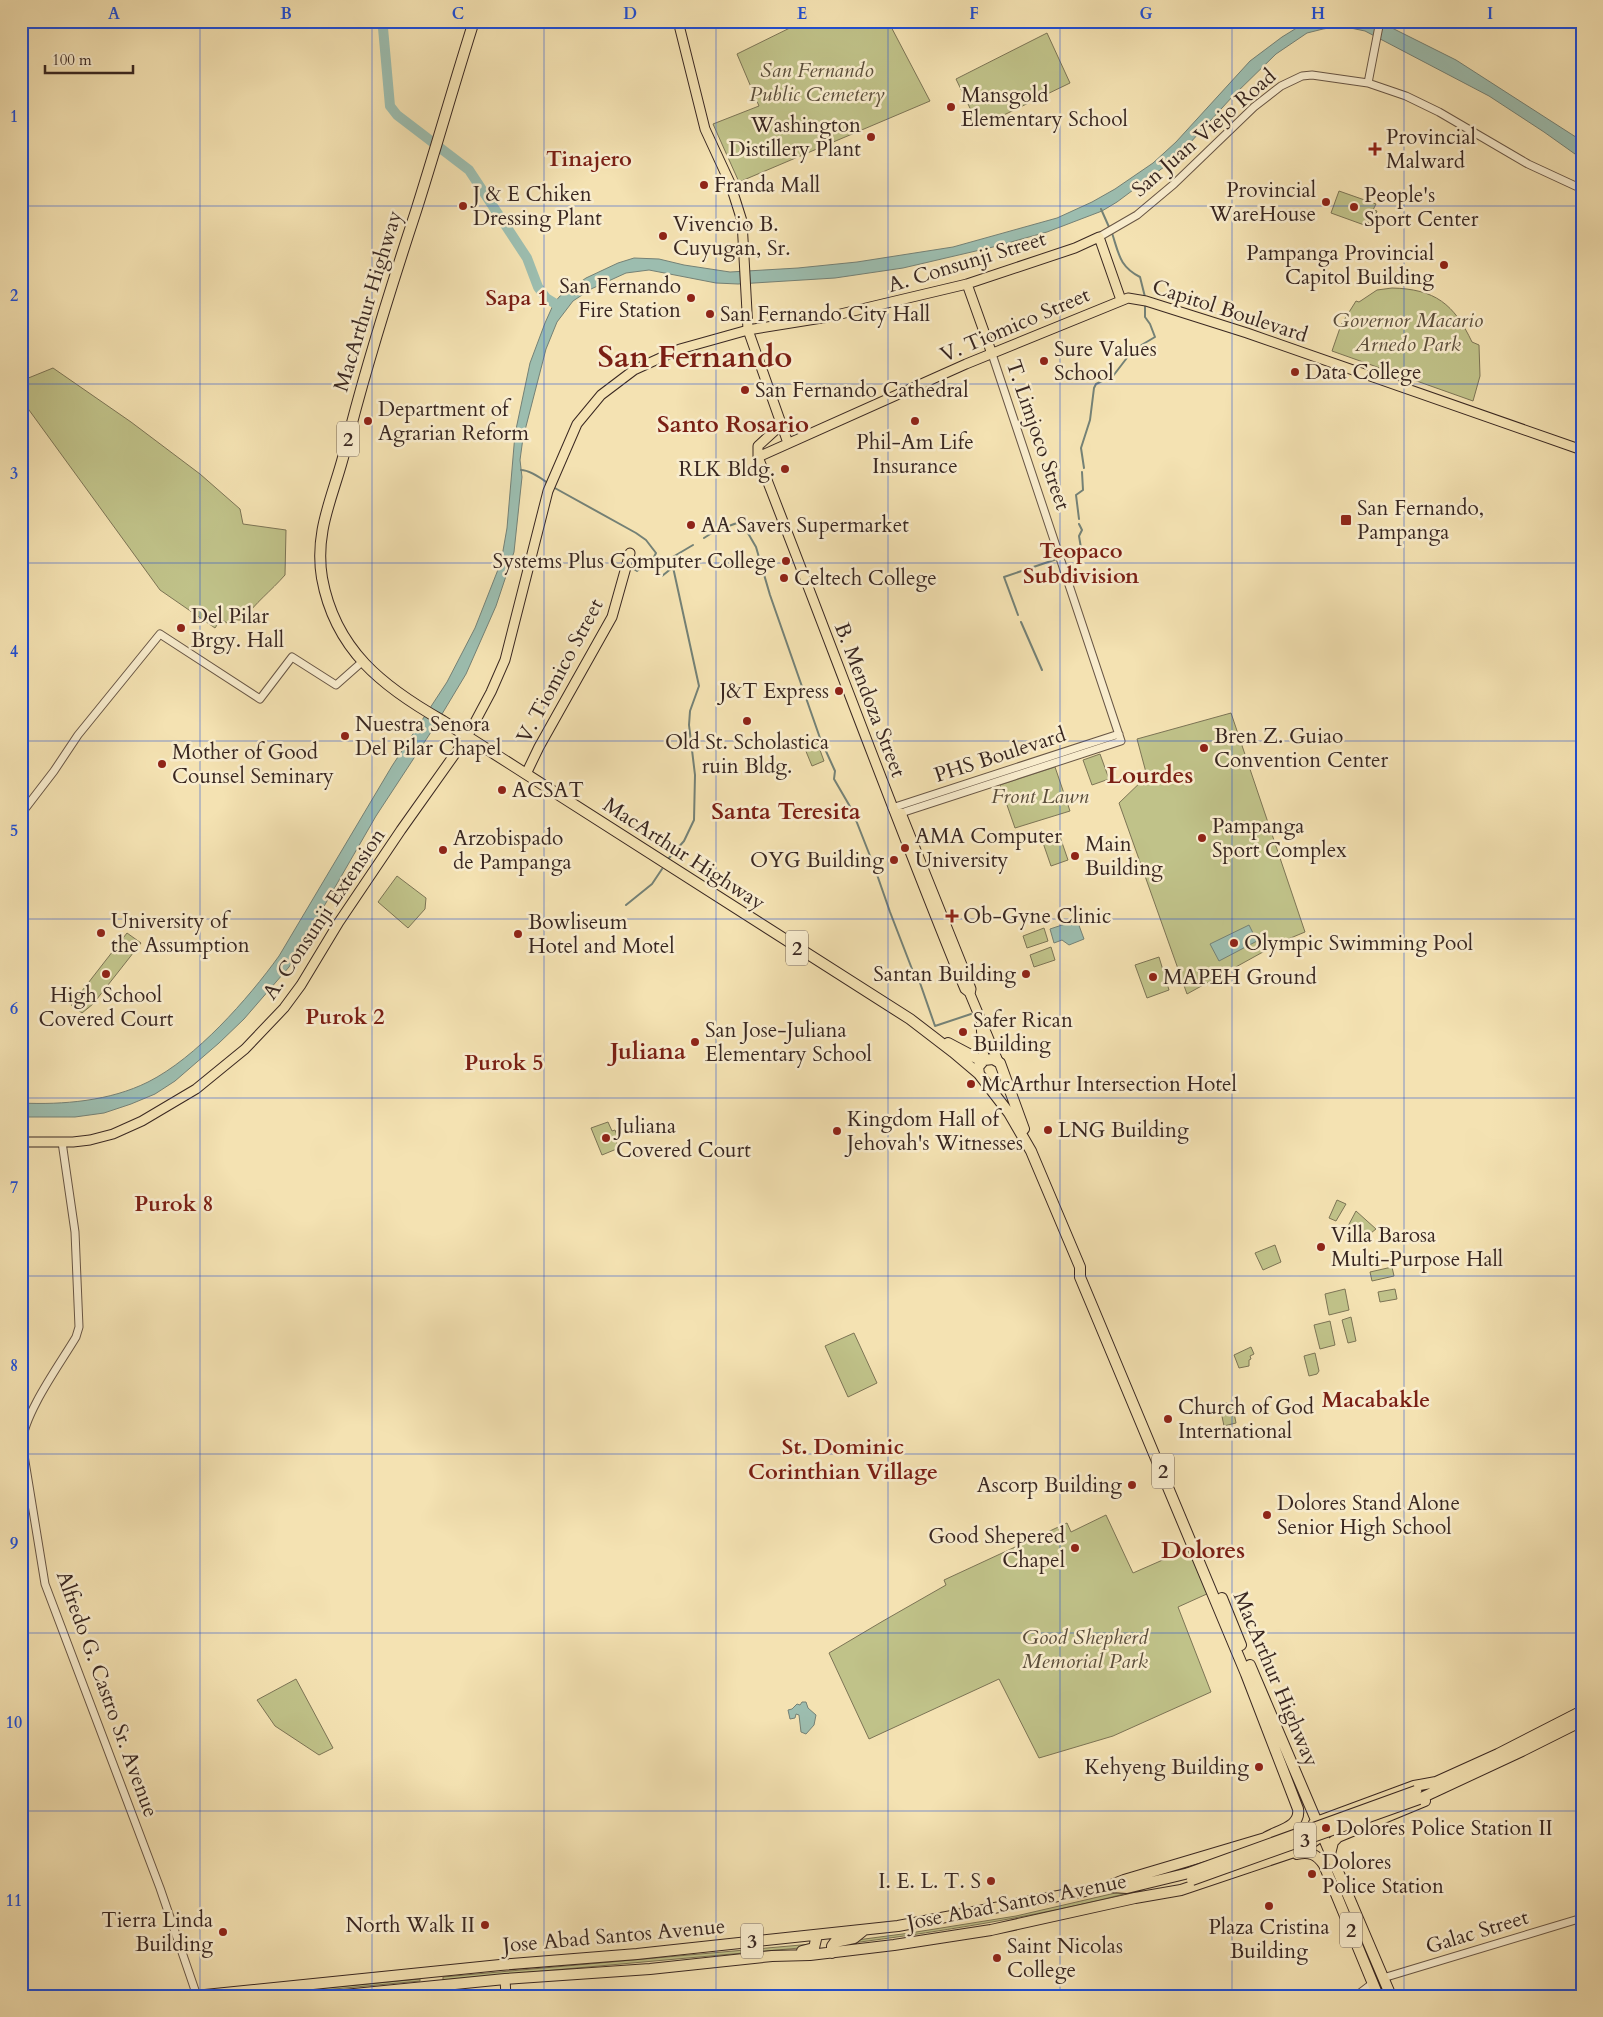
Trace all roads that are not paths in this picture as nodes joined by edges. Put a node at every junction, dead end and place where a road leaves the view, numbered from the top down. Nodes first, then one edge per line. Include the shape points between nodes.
1 (474, 21) edge
2 (678, 21) edge
3 (1380, 21) edge
4 (1368, 83) junction
5 (1582, 189) edge
6 (1099, 238) junction
7 (967, 284) junction
8 (1121, 300) junction
9 (748, 330) junction
10 (992, 354) junction
11 (781, 426) junction
12 (788, 443) junction
13 (1582, 450) edge
14 (758, 457) junction
15 (630, 553) dead end
16 (362, 662) junction
17 (467, 737) junction
18 (1120, 737) joint
19 (526, 774) junction
20 (948, 794) junction
21 (892, 808) junction
22 (901, 813) joint
23 (21, 814) edge
24 (970, 993) junction
25 (981, 1023) junction
26 (926, 1030) junction
27 (983, 1061) junction
28 (998, 1061) junction
29 (1002, 1072) junction
30 (981, 1077) junction
31 (21, 1142) edge
32 (62, 1142) junction
33 (1028, 1144) junction
34 (1080, 1267) junction
35 (1582, 1711) edge
36 (1582, 1721) edge
37 (1440, 1785) junction
38 (1369, 1802) junction
39 (1299, 1815) joint
40 (1375, 1821) junction
41 (1318, 1827) junction
42 (1294, 1830) junction
43 (1266, 1838) junction
44 (1303, 1849) junction
45 (1330, 1854) junction
46 (1284, 1856) junction
47 (1190, 1876) junction
48 (1106, 1887) junction
49 (1135, 1898) junction
50 (1582, 1918) edge
51 (864, 1930) junction
52 (817, 1935) junction
53 (832, 1953) junction
54 (798, 1956) junction
55 (439, 1971) junction
56 (422, 1973) junction
57 (1389, 1976) junction
58 (505, 1979) junction
59 (1373, 1983) junction
60 (442, 1985) junction
61 (426, 1986) junction
62 (196, 1996) edge
63 (334, 1996) edge
64 (506, 1996) edge
65 (1356, 1996) edge
66 (1378, 1996) edge
67 (1391, 1996) edge

1 - 16 highway, MacArthur Highway / 2 via 360,386 320,540 322,577 328,603 348,644
2 - 9 main road via 705,129 730,183 742,221
3 - 4 street
4 - 5 street, San Juan Viejo Road via 1418,101 1528,164
4 - 6 street, San Juan Viejo Road via 1312,75 1281,86 1137,215
6 - 7 main road, A. Consunji Street
6 - 8 main road
7 - 9 main road, A. Consunji Street via 881,306
7 - 10 main road, T. Limjoco Street
8 - 10 main road, V. Tiomico Street
8 - 13 main road, Capitol Boulevard via 1144,300 1172,309
9 - 11 main road
9 - 17 main road, A. Consunji Street via 669,353 634,370 595,400 577,424 551,484 505,660
10 - 12 main road, V. Tiomico Street
10 - 18 street, T. Limjoco Street
11 - 12 main road
11 - 14 main road via 758,446
12 - 14 main road, V. Tiomico Street
14 - 21 main road, B. Mendoza Street
15 - 19 main road, V. Tiomico Street via 612,617
16 - 17 highway, MacArthur Highway / 2 via 403,698
16 - 23 street via 336,685 292,657 260,699 160,634 78,735
17 - 19 highway, MacArthur Highway / 2
17 - 32 main road, A. Consunji Extension via 339,922 302,985 245,1049 196,1089 142,1121 113,1134
18 - 20 street, PHS Boulevard
19 - 26 highway, MacArthur Highway / 2
20 - 21 street, PHS Boulevard
20 - 22 street, PHS Boulevard
21 - 24 main road, B. Mendoza Street via 965,989
22 - 24 main road, B. Mendoza Street via 964,970
24 - 25 main road, B. Mendoza Street
25 - 27 main road, B. Mendoza Street
25 - 28 main road, B. Mendoza Street
26 - 27 highway, MacArthur Highway / 2
26 - 30 highway, MacArthur Highway / 2
27 - 28 highway, MacArthur Highway / 2 via 991,1058
27 - 30 highway via 978,1068
28 - 29 highway, MacArthur Highway / 2
29 - 30 highway via 995,1081
29 - 33 highway, MacArthur Highway / 2
30 - 33 highway, MacArthur Highway / 2
31 - 32 main road, A. Consunji Extension
32 - 62 street, Alfredo G. Castro Sr. Avenue via 75,1232 79,1327 29,1420 22,1444 46,1584 160,1888
33 - 34 highway, MacArthur Highway / 2
34 - 39 highway, MacArthur Highway / 2 via 1080,1277 1246,1674
34 - 41 highway, MacArthur Highway / 2 via 1086,1274
35 - 37 highway, Jose Abad Santos Avenue / 3
36 - 37 highway, Jose Abad Santos Avenue / 3
37 - 38 highway, Jose Abad Santos Avenue / 3 via 1414,1786
37 - 40 highway via 1419,1804
37 - 47 highway, 3, bridge
38 - 40 highway
38 - 41 highway, Jose Abad Santos Avenue / 3
39 - 43 highway, Jose Abad Santos Avenue / 2 via 1292,1825
40 - 45 highway via 1338,1837
41 - 42 highway, Jose Abad Santos Avenue / 3
41 - 44 highway, Jose Abad Santos Avenue / 3 via 1317,1839
41 - 45 highway, MacArthur Highway / 2
42 - 43 highway, Jose Abad Santos Avenue / 3
42 - 44 highway via 1304,1834
43 - 48 highway, Jose Abad Santos Avenue / 3
44 - 46 highway, Jose Abad Santos Avenue / 3
45 - 57 highway, MacArthur Highway / 2
46 - 49 highway, Jose Abad Santos Avenue / 3 via 1181,1890
46 - 59 highway, Jose Abad Santos Avenue / 2 via 1304,1852 1317,1856 1324,1865
47 - 48 highway, 3 via 1127,1888
47 - 49 highway, 3
48 - 51 highway, Jose Abad Santos Avenue / 3
49 - 53 highway, Jose Abad Santos Avenue / 3 via 991,1930
50 - 57 street, Galac Street
51 - 52 highway, Jose Abad Santos Avenue / 3
51 - 53 highway via 854,1938 835,1942
52 - 54 highway via 816,1947 799,1952
52 - 55 highway, Jose Abad Santos Avenue / 3
53 - 54 highway, Jose Abad Santos Avenue / 3
54 - 58 highway, Jose Abad Santos Avenue / 3
55 - 56 highway, Jose Abad Santos Avenue / 3
55 - 60 highway
56 - 61 highway
56 - 62 highway, Jose Abad Santos Avenue / 3
57 - 67 highway, MacArthur Highway / 2
58 - 60 highway, Jose Abad Santos Avenue / 3
58 - 64 main road
59 - 65 street
59 - 66 highway, 2
60 - 61 highway, Jose Abad Santos Avenue / 3
61 - 63 highway, Jose Abad Santos Avenue / 3

